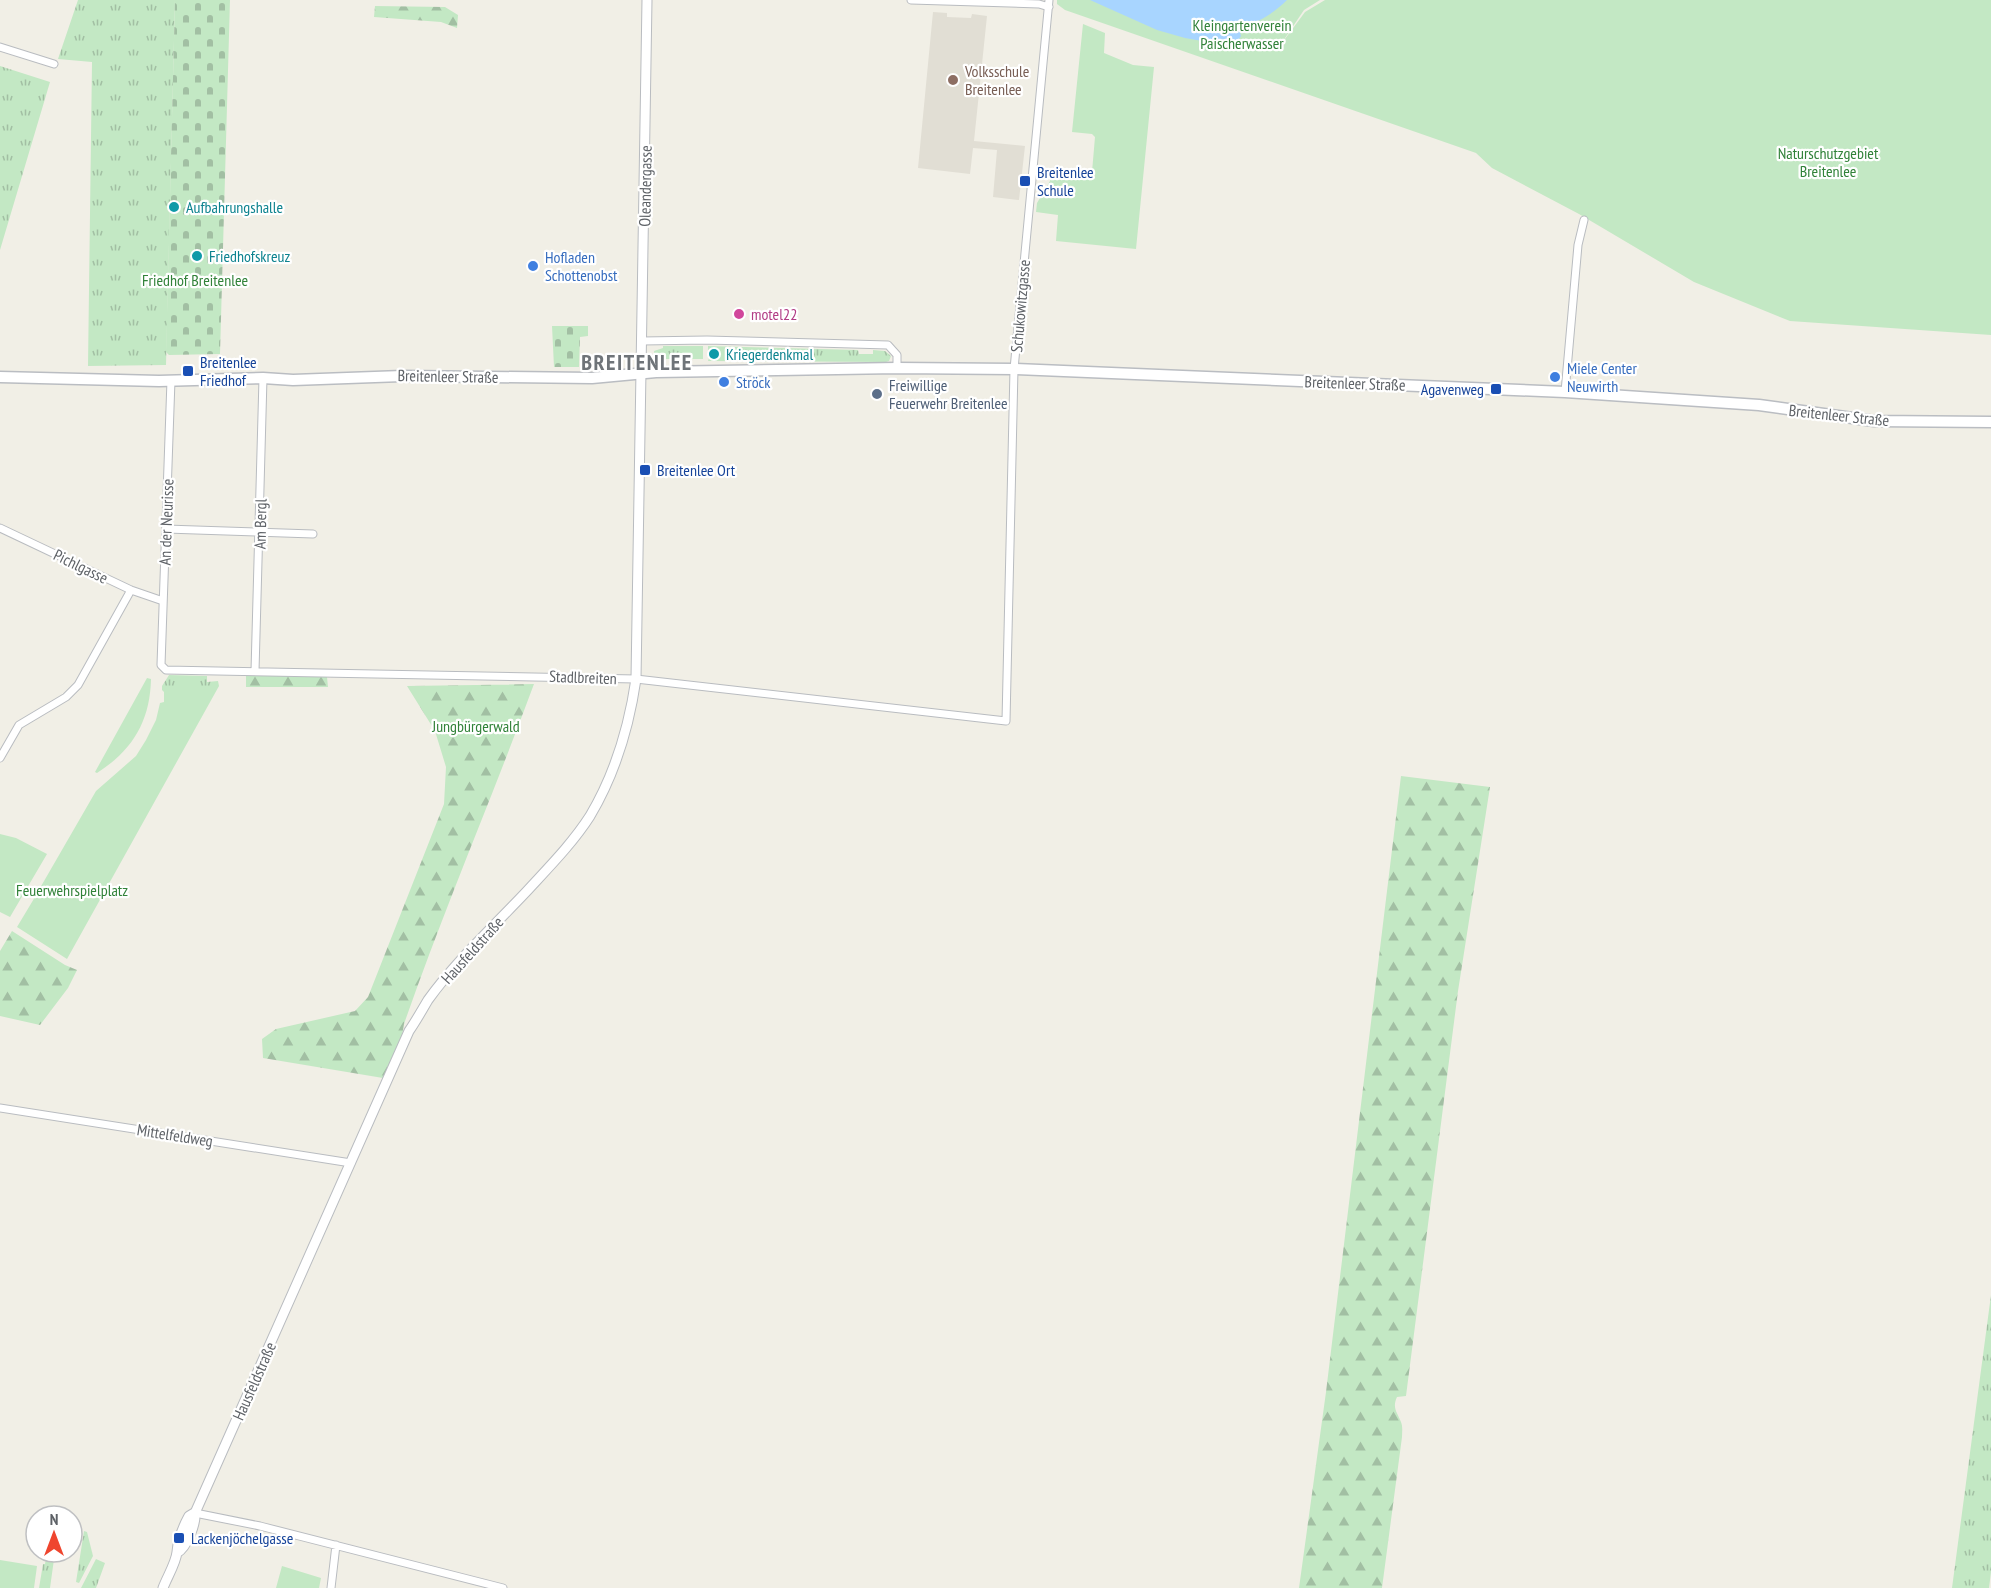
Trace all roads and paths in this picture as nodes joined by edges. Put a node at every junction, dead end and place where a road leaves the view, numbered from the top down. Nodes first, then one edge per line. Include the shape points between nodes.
1 (647, 0) edge
2 (911, 0) edge
3 (1049, 3) edge
4 (0, 47) edge
5 (54, 64) dead end
6 (1584, 220) dead end
7 (642, 341) junction
8 (897, 368) junction
9 (1014, 369) junction
10 (642, 372) junction
11 (0, 377) edge
12 (263, 378) junction
13 (171, 380) junction
14 (1565, 392) junction
15 (1991, 422) edge
16 (0, 528) edge
17 (166, 530) junction
18 (260, 531) junction
19 (314, 534) dead end
20 (131, 590) junction
21 (163, 601) junction
22 (161, 665) joint
23 (255, 671) junction
24 (636, 679) junction
25 (1006, 721) joint
26 (0, 758) edge
27 (0, 1108) edge
28 (351, 1163) junction
29 (195, 1513) junction
30 (336, 1545) junction
31 (163, 1588) edge
32 (331, 1588) edge
33 (503, 1588) edge

1 - 7 street, Oleandergasse
2 - 3 street
3 - 9 street, Schukowitzgasse
4 - 5 street
6 - 14 street via 1578,245
7 - 8 street via 888,345 897,355
7 - 10 street, Oleandergasse
8 - 9 main road, Breitenleer Straße
8 - 10 main road, Breitenleer Straße
9 - 14 main road, Breitenleer Straße
9 - 25 street, Schukowitzgasse
10 - 12 main road, Breitenleer Straße via 592,378
10 - 24 street, Hausfeldstraße
11 - 13 main road, Breitenleer Straße
12 - 13 main road, Breitenleer Straße
12 - 18 street, Am Bergl
13 - 17 street, An der Neurisse
14 - 15 main road, Breitenleer Straße via 1759,405 1874,421
16 - 20 street, Pichlgasse
17 - 18 street
17 - 21 street, An der Neurisse
18 - 19 street
18 - 23 street, Am Bergl
20 - 21 street, Pichlgasse
20 - 26 street via 78,685 66,697 19,725
21 - 22 street, An der Neurisse
22 - 23 street, Stadlbreiten via 166,670
23 - 24 street, Stadlbreiten
24 - 25 street, Stadlbreiten
24 - 28 street, Hausfeldstraße via 619,753 590,815 560,856 429,999 409,1031
27 - 28 street, Mittelfeldweg
28 - 29 street, Hausfeldstraße
29 - 30 street
29 - 31 street, Hausfeldstraße
30 - 32 street
30 - 33 street

